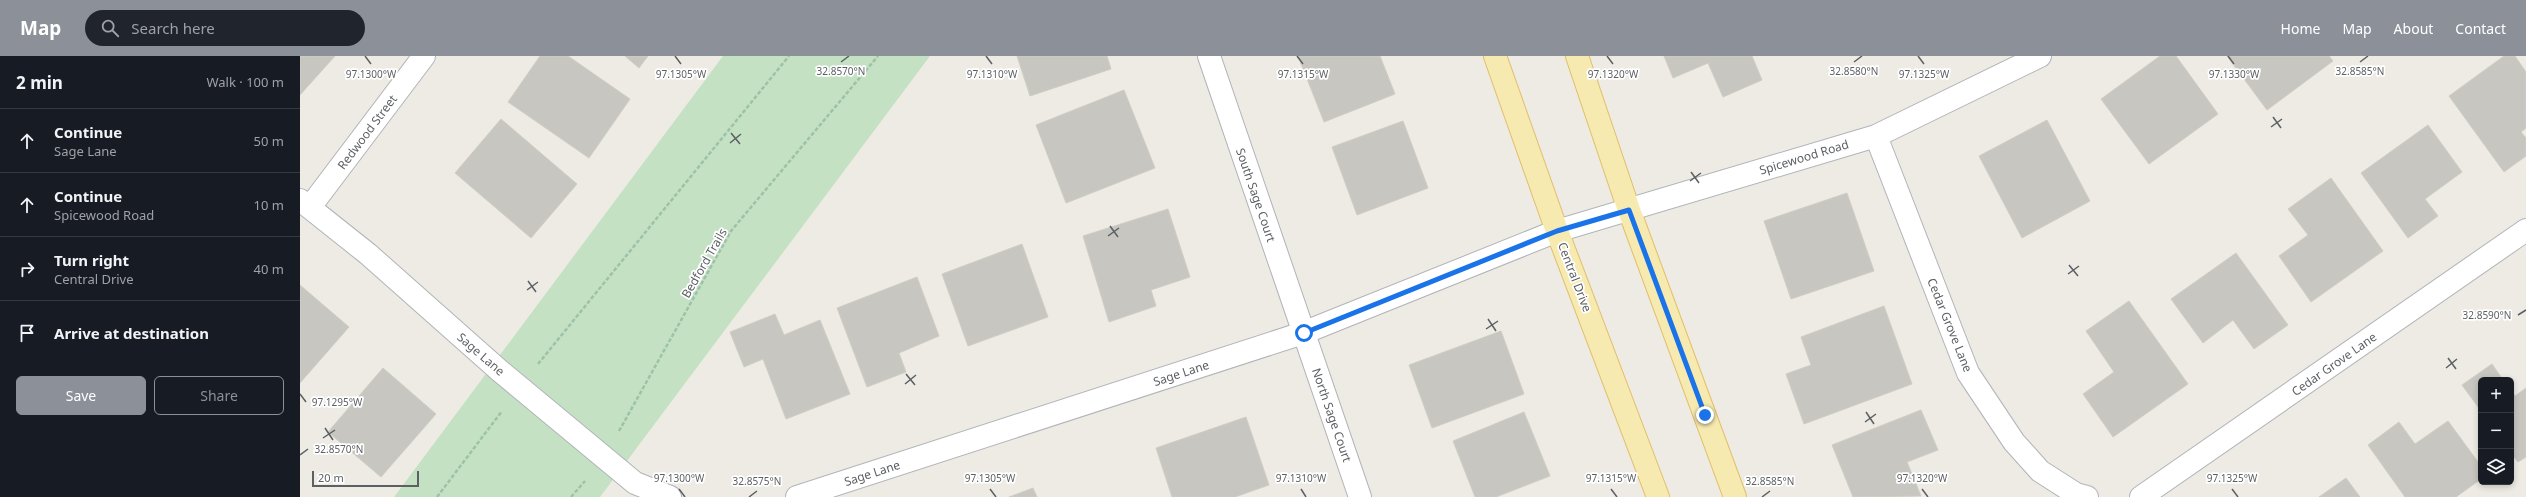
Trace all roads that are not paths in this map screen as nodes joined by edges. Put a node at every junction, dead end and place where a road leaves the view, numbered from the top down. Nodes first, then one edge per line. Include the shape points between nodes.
1 (424, 56) edge
2 (1208, 56) edge
3 (1495, 56) edge
4 (1577, 56) edge
5 (2040, 56) edge
6 (1876, 136) junction
7 (305, 204) edge
8 (1629, 210) junction
9 (2526, 230) edge
10 (1557, 231) junction
11 (1304, 333) junction
12 (826, 493) edge
13 (670, 497) edge
14 (797, 497) edge
15 (1360, 497) edge
16 (1658, 497) edge
17 (1735, 497) edge
18 (2087, 497) edge
19 (2141, 497) edge

1 - 7 street, Redwood Street
2 - 11 street, South Sage Court
3 - 10 main road, Central Drive
4 - 8 main road
5 - 6 street, Spicewood Road
6 - 8 street, Spicewood Road
6 - 18 street, Cedar Grove Lane via 1968,373 2014,442 2040,471 2076,494
7 - 13 street, Sage Lane via 368,254 519,387 635,483
8 - 10 street, Spicewood Road
8 - 17 main road
9 - 19 street, Cedar Grove Lane
10 - 11 street, Sage Lane
10 - 16 main road, Central Drive
11 - 12 street, Sage Lane
11 - 15 street, North Sage Court
12 - 14 street, Sage Lane

